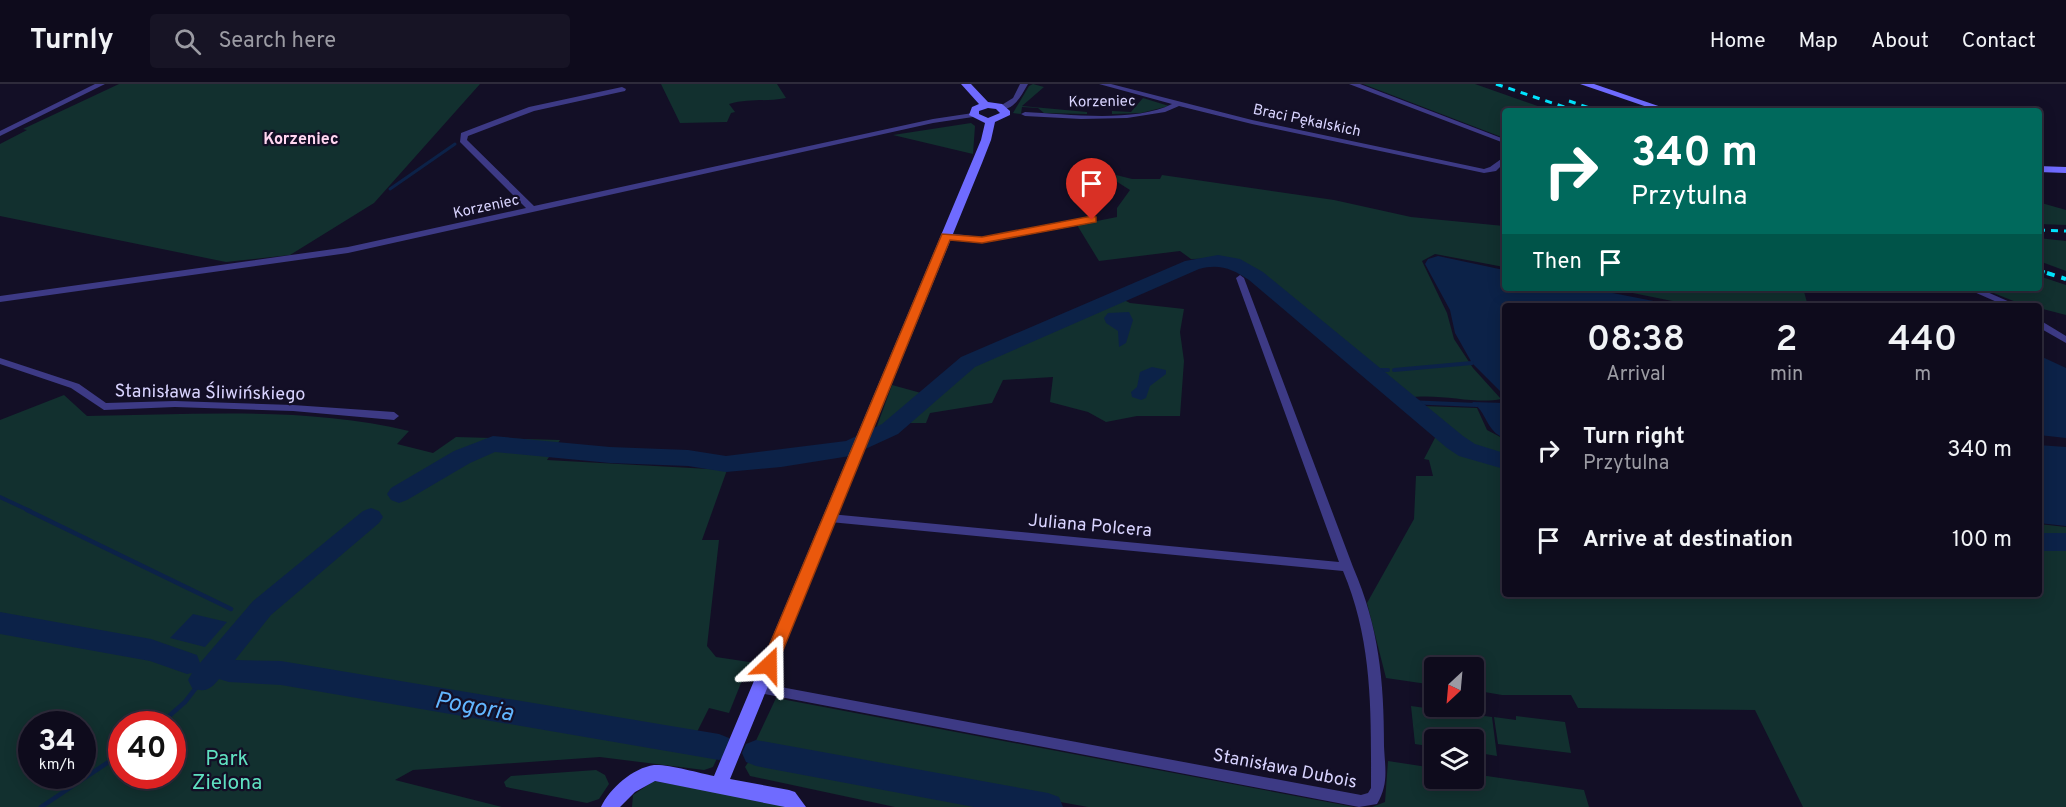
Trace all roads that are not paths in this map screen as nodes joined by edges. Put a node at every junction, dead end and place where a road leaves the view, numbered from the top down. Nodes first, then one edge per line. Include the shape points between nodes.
1 (101, 84) edge
2 (966, 84) edge
3 (1024, 84) edge
4 (1103, 84) edge
5 (1353, 84) edge
6 (1585, 84) edge
7 (622, 89) dead end
8 (1177, 104) junction
9 (985, 105) junction
10 (1003, 108) junction
11 (1659, 108) edge
12 (1025, 114) dead end
13 (973, 115) junction
14 (990, 121) junction
15 (0, 134) edge
16 (1502, 140) edge
17 (1502, 161) edge
18 (2042, 169) edge
19 (2066, 170) edge
20 (533, 210) junction
21 (1092, 220) dead end
22 (946, 236) junction
23 (1240, 278) dead end
24 (1977, 291) edge
25 (0, 299) edge
26 (2007, 303) edge
27 (2042, 325) edge
28 (2066, 340) edge
29 (0, 361) edge
30 (394, 416) dead end
31 (830, 518) junction
32 (1347, 567) junction
33 (759, 688) junction
34 (720, 783) junction
35 (610, 807) edge
36 (796, 807) edge

1 - 15 street
2 - 9 street
3 - 10 street via 1016,99
4 - 8 street, Braci Pękalskich
5 - 16 street
6 - 11 street
7 - 20 street via 532,110 464,135 464,140
8 - 12 street, Korzeniec via 1130,116
8 - 17 street, Braci Pękalskich via 1484,171
9 - 10 street
9 - 13 street via 975,109
10 - 14 street via 1003,117
13 - 14 street
13 - 20 street, Korzeniec
14 - 22 street via 985,143
18 - 19 street
20 - 25 street, Korzeniec via 348,250
21 - 22 street via 982,240
22 - 31 street
23 - 32 street, Stanisława Dubois
24 - 26 street
27 - 28 street
29 - 30 street, Stanisława Śliwińskiego via 75,386 104,407 175,404
31 - 32 street, Juliana Polcera
31 - 33 street
32 - 33 street, Stanisława Dubois via 1359,591 1376,675 1378,789 1367,801
33 - 34 street
34 - 35 street via 655,773 620,793
34 - 36 street via 789,798

